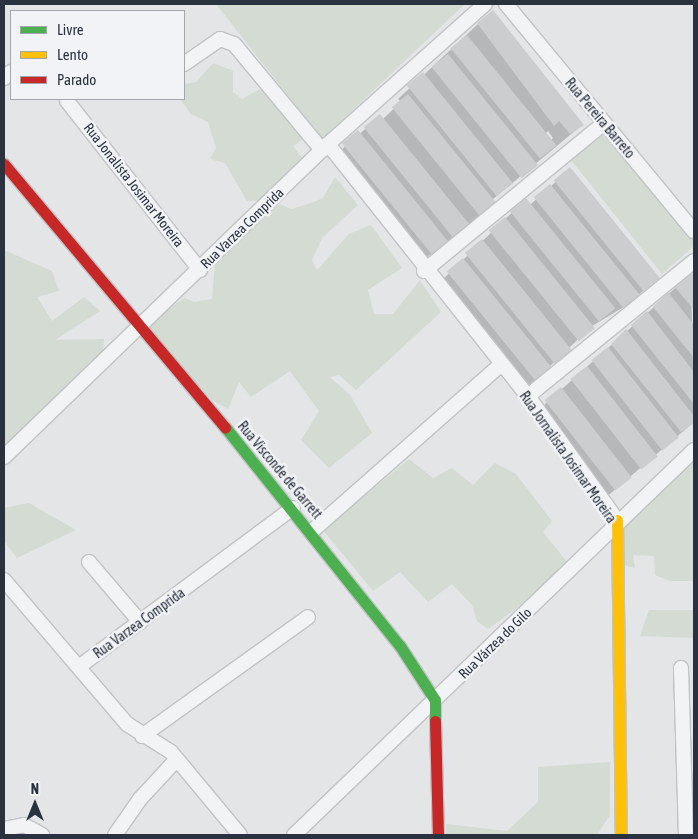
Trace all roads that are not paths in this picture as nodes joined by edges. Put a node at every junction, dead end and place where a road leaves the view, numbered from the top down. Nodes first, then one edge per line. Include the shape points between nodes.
1 (485, 4) edge
2 (506, 4) edge
3 (185, 63) edge
4 (67, 102) dead end
5 (604, 123) junction
6 (325, 147) junction
7 (4, 164) edge
8 (694, 231) edge
9 (694, 261) edge
10 (200, 270) junction
11 (424, 271) junction
12 (140, 329) junction
13 (499, 366) junction
14 (528, 396) junction
15 (694, 450) edge
16 (4, 457) edge
17 (293, 508) junction
18 (616, 520) junction
19 (312, 531) junction
20 (89, 562) dead end
21 (4, 580) edge
22 (308, 617) dead end
23 (140, 622) junction
24 (80, 666) junction
25 (681, 668) dead end
26 (435, 700) junction
27 (142, 736) junction
28 (177, 759) junction
29 (4, 829) edge
30 (42, 835) edge
31 (115, 835) edge
32 (240, 835) edge
33 (294, 835) edge
34 (438, 835) edge
35 (622, 835) edge
36 (686, 835) edge

1 - 6 street, Rua Varzea Comprida
2 - 5 street, Rua Pereira Barreto
3 - 6 street via 220,39 234,44
4 - 10 street, Rua Jonalista Josimar Moreira
5 - 8 street, Rua Pereira Barreto
5 - 11 street
6 - 10 street, Rua Varzea Comprida
6 - 11 street, Rua Jornalista Josimar Moreira
7 - 12 street, Rua Visconde de Garrett
9 - 14 street
10 - 12 street, Rua Varzea Comprida
11 - 13 street, Rua Jornalista Josimar Moreira
12 - 16 street, Rua Varzea Comprida
12 - 17 street, Rua Visconde de Garrett
13 - 14 street, Rua Jornalista Josimar Moreira
13 - 19 street
14 - 18 street, Rua Jornalista Josimar Moreira
15 - 18 street, Rua Várzea do Gilo
17 - 19 street, Rua Visconde de Garrett
17 - 23 street, Rua Varzea Comprida
18 - 26 street, Rua Várzea do Gilo
18 - 35 street, Rua Jornalista Josimar Moreira via 622,645
19 - 26 street, Rua Visconde de Garrett via 400,646
20 - 23 street
21 - 24 street
22 - 27 street
23 - 24 street, Rua Varzea Comprida
24 - 27 street
25 - 36 street
26 - 33 street, Rua Várzea do Gilo
26 - 34 street
27 - 28 street
28 - 31 street via 140,799
28 - 32 street
29 - 30 street via 24,825

